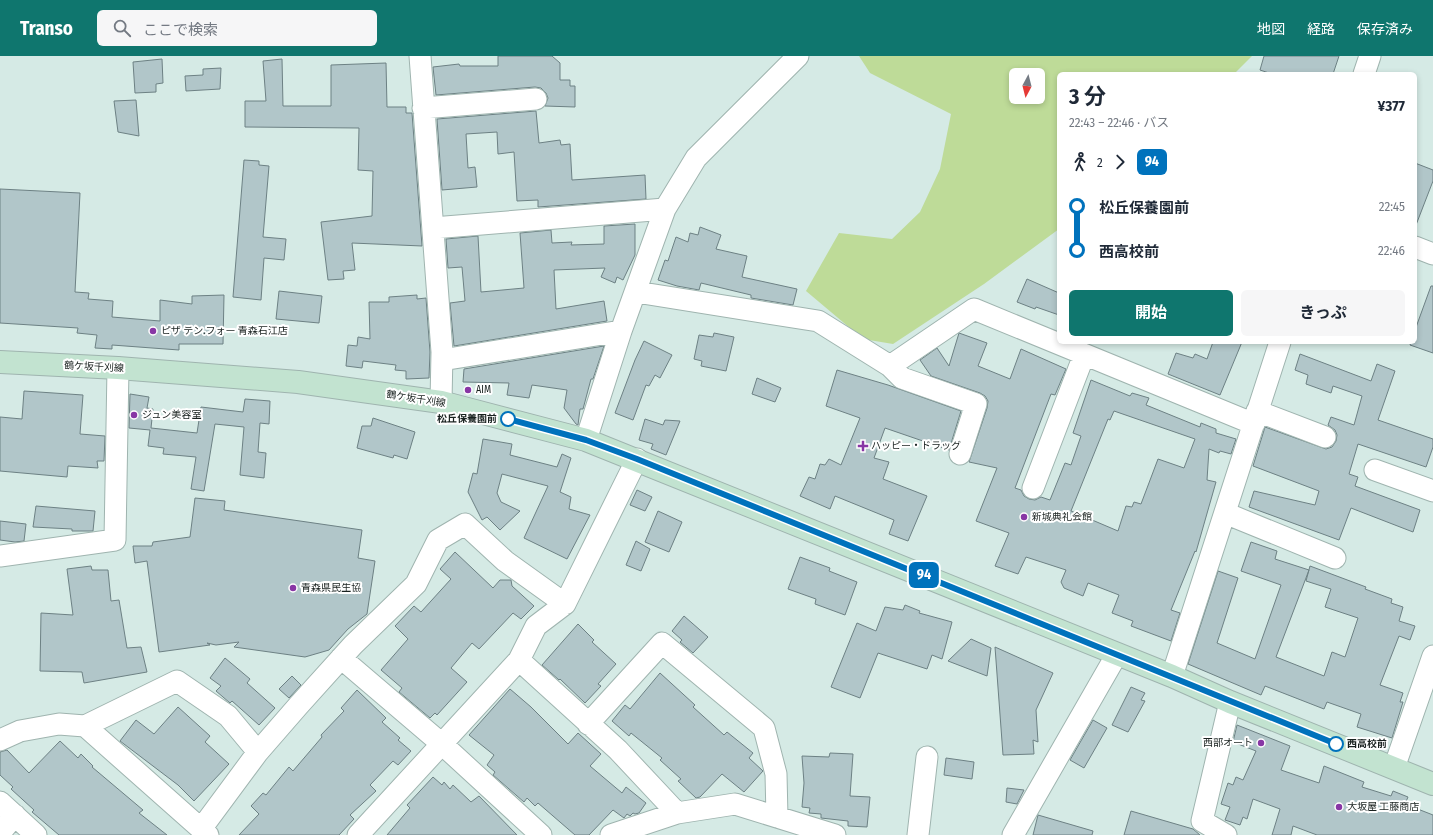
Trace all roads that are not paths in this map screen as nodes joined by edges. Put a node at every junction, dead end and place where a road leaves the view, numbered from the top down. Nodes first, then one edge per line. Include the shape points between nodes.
1 (420, 56) edge
2 (1370, 56) edge
3 (787, 59) edge
4 (1365, 72) edge
5 (536, 99) dead end
6 (423, 108) junction
7 (665, 208) junction
8 (432, 228) junction
9 (1417, 248) edge
10 (1433, 254) edge
11 (636, 292) junction
12 (622, 331) junction
13 (1057, 344) edge
14 (1058, 344) edge
15 (1279, 344) edge
16 (1084, 355) junction
17 (442, 360) junction
18 (0, 362) edge
19 (890, 366) junction
20 (118, 368) junction
21 (442, 402) junction
22 (1255, 418) junction
23 (1325, 437) dead end
24 (586, 440) junction
25 (960, 454) dead end
26 (637, 459) junction
27 (1375, 470) dead end
28 (1033, 488) dead end
29 (1433, 491) edge
30 (1225, 513) junction
31 (0, 556) edge
32 (1335, 558) dead end
33 (564, 604) junction
34 (1117, 654) junction
35 (1433, 656) edge
36 (341, 658) junction
37 (518, 660) junction
38 (1172, 676) junction
39 (1230, 702) junction
40 (588, 724) junction
41 (85, 726) junction
42 (0, 740) edge
43 (443, 745) junction
44 (258, 752) junction
45 (926, 757) dead end
46 (1394, 768) junction
47 (1433, 784) edge
48 (7, 809) edge
49 (677, 813) junction
50 (777, 817) junction
51 (0, 832) edge
52 (204, 832) edge
53 (368, 832) edge
54 (36, 835) edge
55 (541, 835) edge
56 (611, 835) edge
57 (835, 835) edge
58 (918, 835) edge
59 (1013, 835) edge
60 (1226, 835) edge

1 - 6 street
2 - 4 street
3 - 7 street via 696,158
5 - 6 street
6 - 8 street
7 - 8 street
7 - 11 street
8 - 17 street
9 - 10 street
11 - 12 street
11 - 19 street via 818,321
12 - 17 street
12 - 24 street
13 - 19 street via 974,309
14 - 16 street
15 - 22 street
16 - 22 street
16 - 28 street
17 - 21 street
18 - 20 main road, 鶴ケ坂千刈線
19 - 25 street via 902,378 976,404
20 - 21 main road, 鶴ケ坂千刈線 via 298,382
20 - 31 street via 115,540
21 - 24 main road, 鶴ケ坂千刈線
22 - 23 street
22 - 30 street
24 - 26 main road, 鶴ケ坂千刈線
26 - 33 street
26 - 34 main road, 鶴ケ坂千刈線
27 - 29 street
30 - 32 street
30 - 38 street
33 - 36 street via 504,561 465,524 438,540 416,584
33 - 37 street via 536,626
34 - 38 main road, 鶴ケ坂千刈線
34 - 59 street
35 - 46 street
36 - 43 street
36 - 44 street
37 - 40 street
37 - 43 street
38 - 39 main road, 鶴ケ坂千刈線
39 - 46 main road, 鶴ケ坂千刈線
39 - 60 street via 1202,821
40 - 49 street via 618,750
40 - 50 street via 662,642 764,728 776,774
41 - 42 street via 59,724 20,731
41 - 44 street via 177,681 228,716
41 - 52 street
43 - 53 street
43 - 55 street
44 - 52 street
45 - 58 street
46 - 47 main road, 鶴ケ坂千刈線
48 - 51 street
48 - 54 street
49 - 50 street via 734,804
49 - 56 street
50 - 57 street

